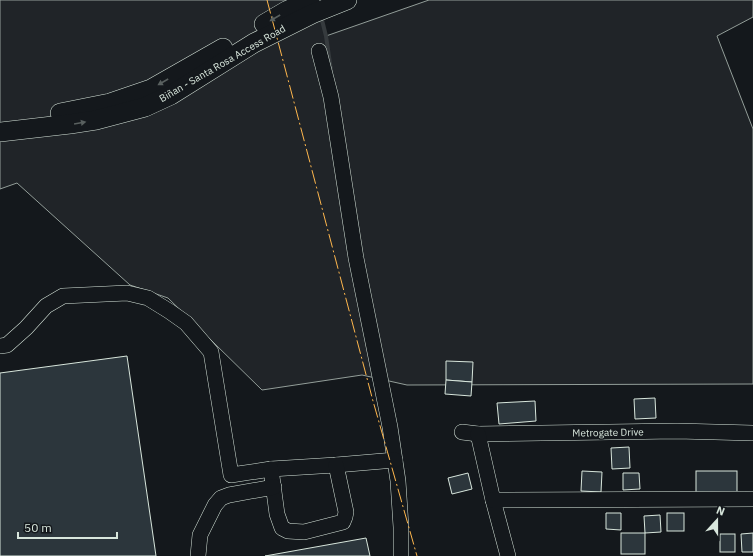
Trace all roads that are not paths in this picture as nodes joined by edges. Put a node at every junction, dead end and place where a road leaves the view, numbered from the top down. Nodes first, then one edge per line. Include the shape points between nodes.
1 (347, 0) edge
2 (310, 5) edge
3 (319, 50) dead end
4 (0, 119) edge
5 (59, 120) junction
6 (0, 132) edge
7 (0, 346) edge
8 (462, 432) dead end
9 (753, 433) edge
10 (478, 434) junction
11 (395, 460) junction
12 (336, 465) junction
13 (271, 469) junction
14 (274, 488) junction
15 (753, 499) edge
16 (493, 500) junction
17 (198, 556) edge
18 (401, 556) edge
19 (508, 556) edge

1 - 2 main road, Biñan - Santa Rosa Access Road
2 - 5 main road, Biñan - Santa Rosa Access Road via 286,11 151,89
3 - 11 street via 330,96 356,258
4 - 5 main road, Biñan - Santa Rosa Access Road
5 - 6 main road, Biñan - Santa Rosa Access Road
7 - 13 street via 7,345 46,306 63,296 127,293 148,298 186,323 211,352 230,475
8 - 10 street, Metrogate Drive
9 - 10 street, Metrogate Drive via 677,431
10 - 16 street
11 - 12 street
11 - 18 street
12 - 13 street
12 - 14 street via 346,512 343,522 304,532 288,531 282,528 277,514
13 - 14 street
14 - 17 street via 221,498 200,535
15 - 16 street
16 - 19 street

